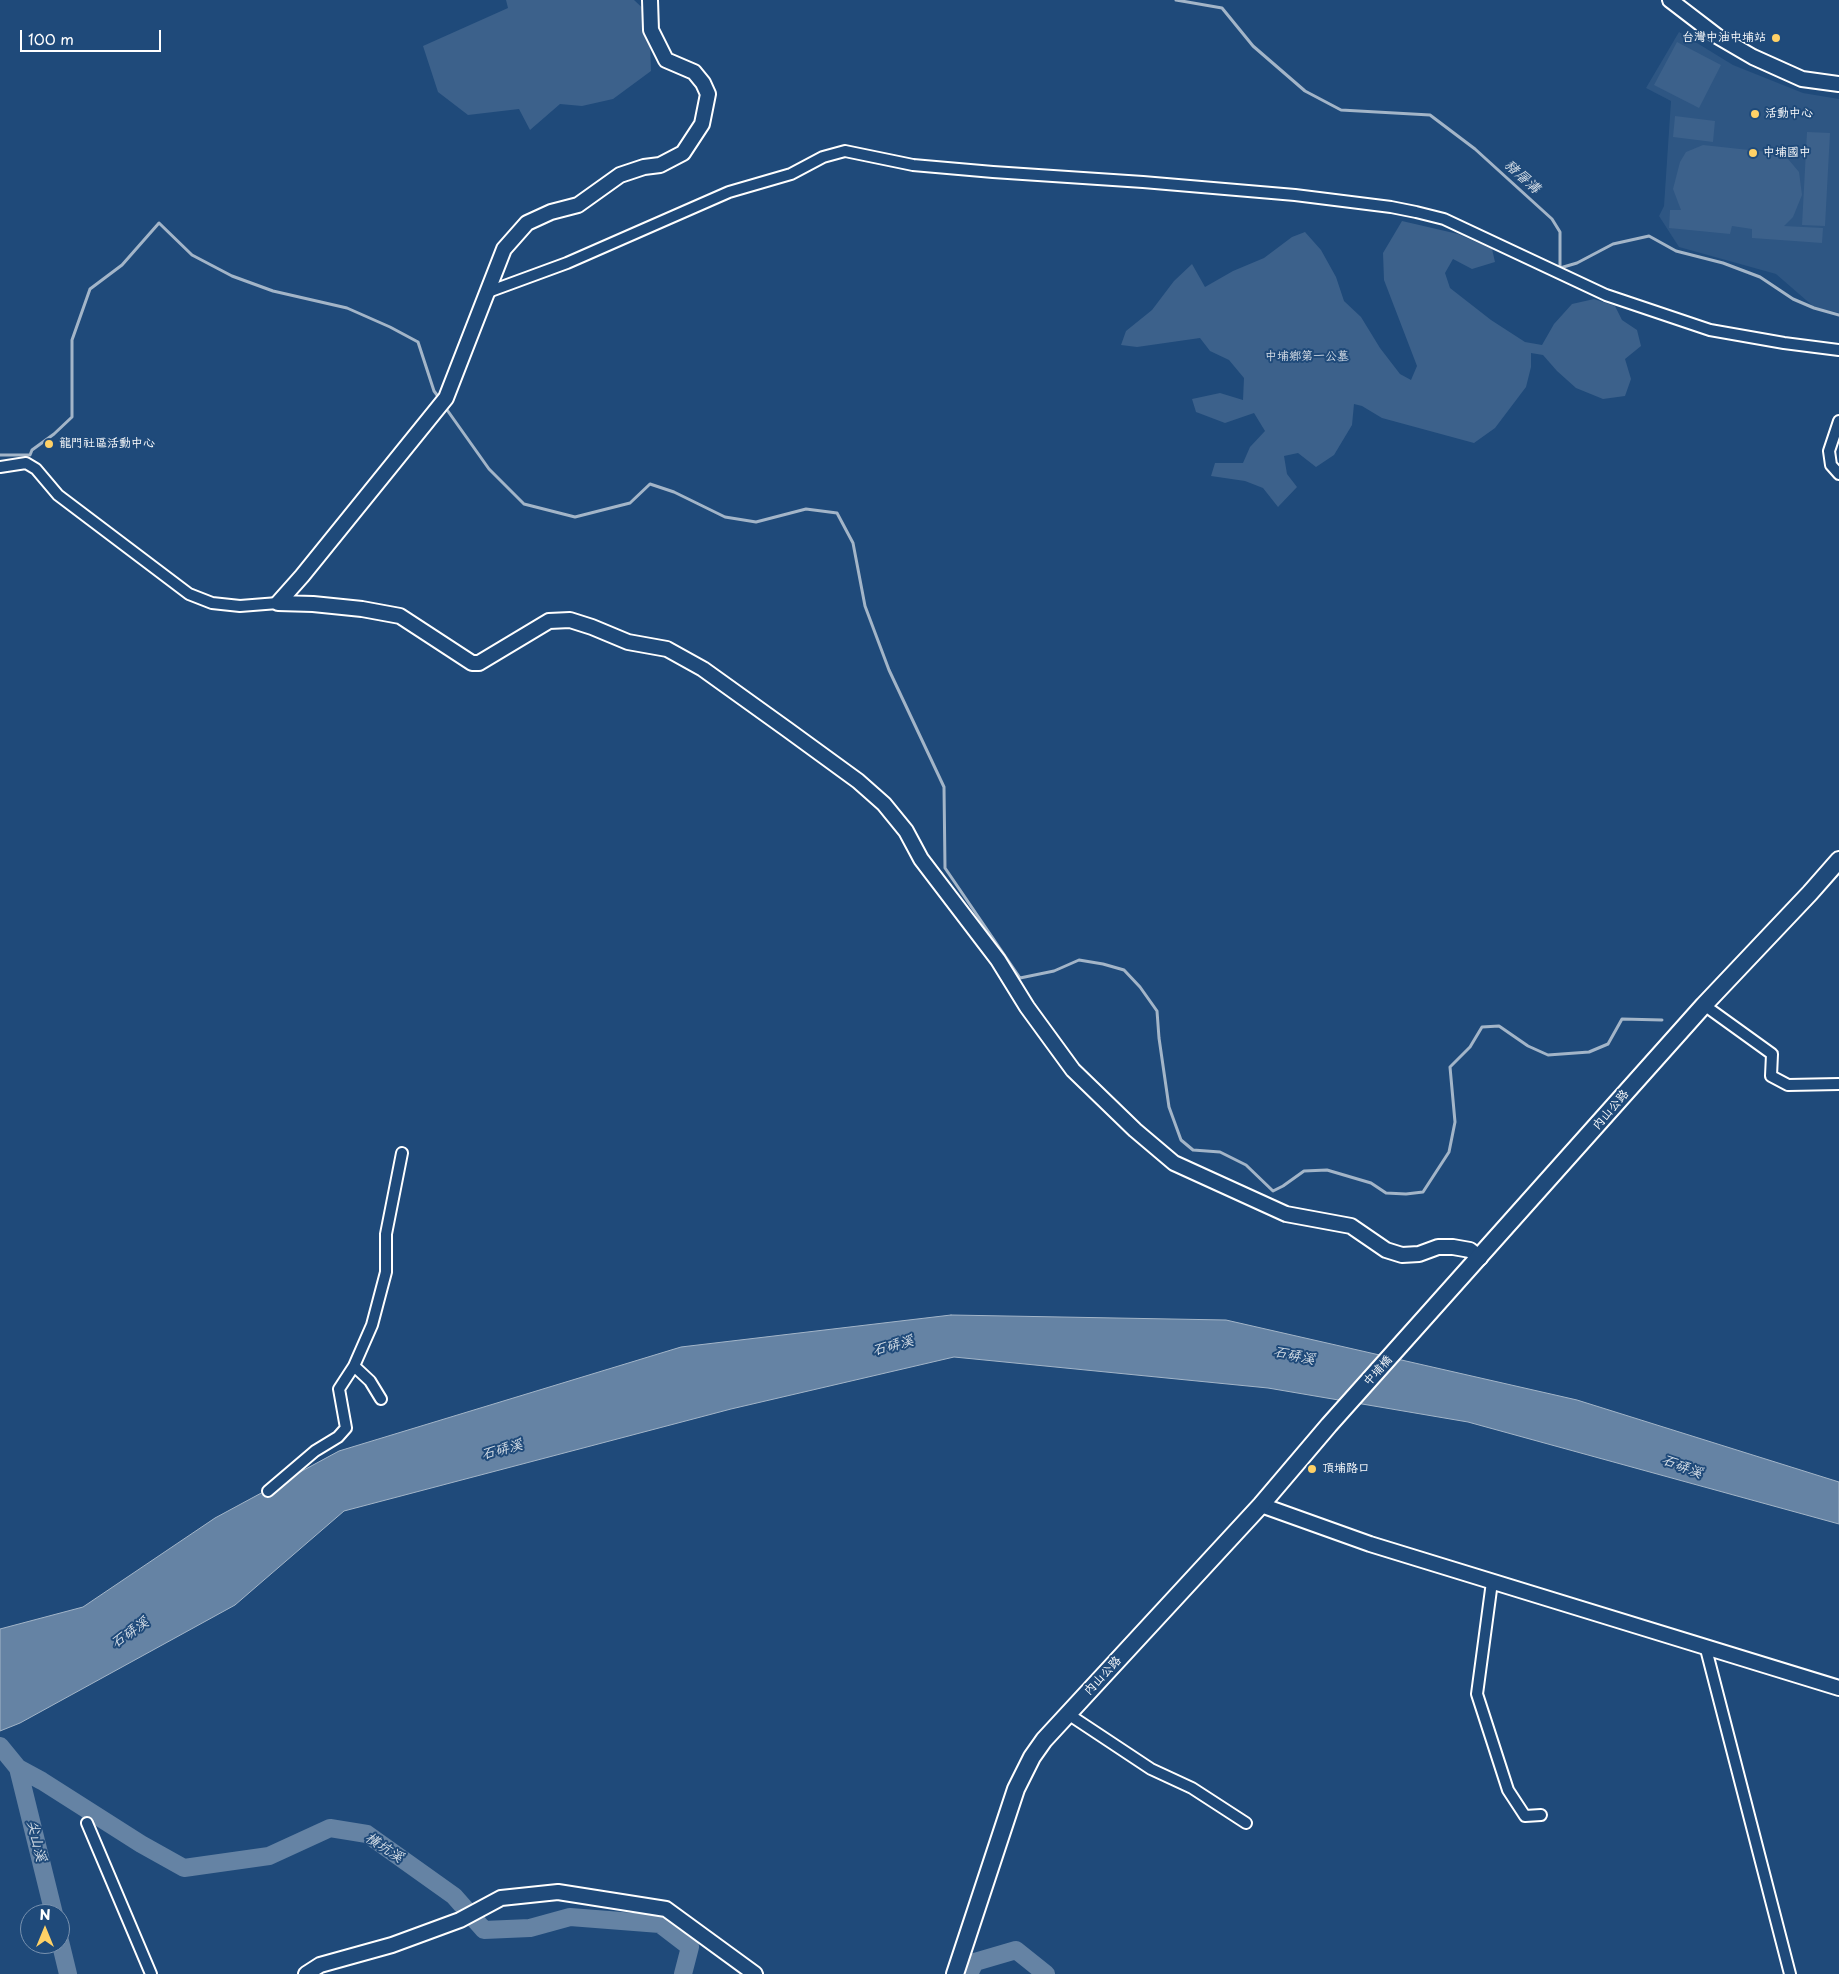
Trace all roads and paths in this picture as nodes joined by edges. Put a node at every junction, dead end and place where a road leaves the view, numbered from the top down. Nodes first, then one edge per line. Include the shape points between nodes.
1 (650, 0) edge
2 (1670, 0) edge
3 (1839, 84) edge
4 (488, 292) junction
5 (1839, 350) edge
6 (1839, 421) edge
7 (0, 467) edge
8 (1839, 474) edge
9 (278, 603) junction
10 (1839, 847) edge
11 (1839, 860) edge
12 (1796, 907) junction
13 (1704, 1005) junction
14 (1839, 1084) edge
15 (402, 1153) dead end
16 (1480, 1258) junction
17 (1428, 1316) joint
18 (354, 1366) junction
19 (381, 1399) dead end
20 (1329, 1425) joint
21 (268, 1491) dead end
22 (1261, 1505) junction
23 (1492, 1582) junction
24 (1706, 1649) junction
25 (1839, 1688) edge
26 (1068, 1714) junction
27 (1541, 1814) dead end
28 (87, 1823) dead end
29 (1246, 1823) dead end
30 (151, 1974) edge
31 (306, 1974) edge
32 (755, 1974) edge
33 (955, 1974) edge
34 (1790, 1974) edge

1 - 4 street via 651,30 666,60 694,72 708,94 702,124 683,153 660,165 644,166 620,175 578,205 551,212 527,224 504,249
2 - 3 street via 1717,36 1753,57 1802,79
4 - 5 street via 566,263 729,192 791,174 823,157 845,151 913,165 1295,195 1391,207 1444,219 1606,295 1710,330
4 - 9 street via 442,402
6 - 8 street via 1828,451 1831,465
7 - 9 street via 26,463 36,469 58,495 189,594 212,602 240,606
9 - 16 street via 362,609 400,616 472,663 479,663 549,621 570,620 628,642 667,649 703,670 788,730 884,804 906,831 921,859 998,960 1027,1007 1073,1070 1174,1163 1286,1214 1351,1226 1386,1250 1402,1255 1454,1247 1470,1250
10 - 12 main road, 內山公路 via 1801,892
11 - 12 main road, 內山公路
12 - 13 main road, 內山公路
13 - 14 street via 1772,1054 1771,1076 1788,1085
13 - 16 main road, 內山公路
15 - 18 street via 386,1234 386,1272 372,1325
16 - 17 main road, 內山公路
17 - 20 main road, 中埔橋
18 - 19 street via 370,1381
18 - 21 street via 339,1389 346,1428
20 - 22 main road, 內山公路
22 - 23 street via 1370,1544
22 - 26 main road, 內山公路
23 - 24 street
23 - 27 street via 1477,1694 1508,1790 1525,1816
24 - 25 street
24 - 34 street
26 - 29 street via 1151,1769 1192,1788
26 - 33 main road, 內山公路 via 1044,1740 1016,1789
28 - 30 street
31 - 32 street via 320,1965 392,1946 460,1920 501,1898 558,1892 666,1908

